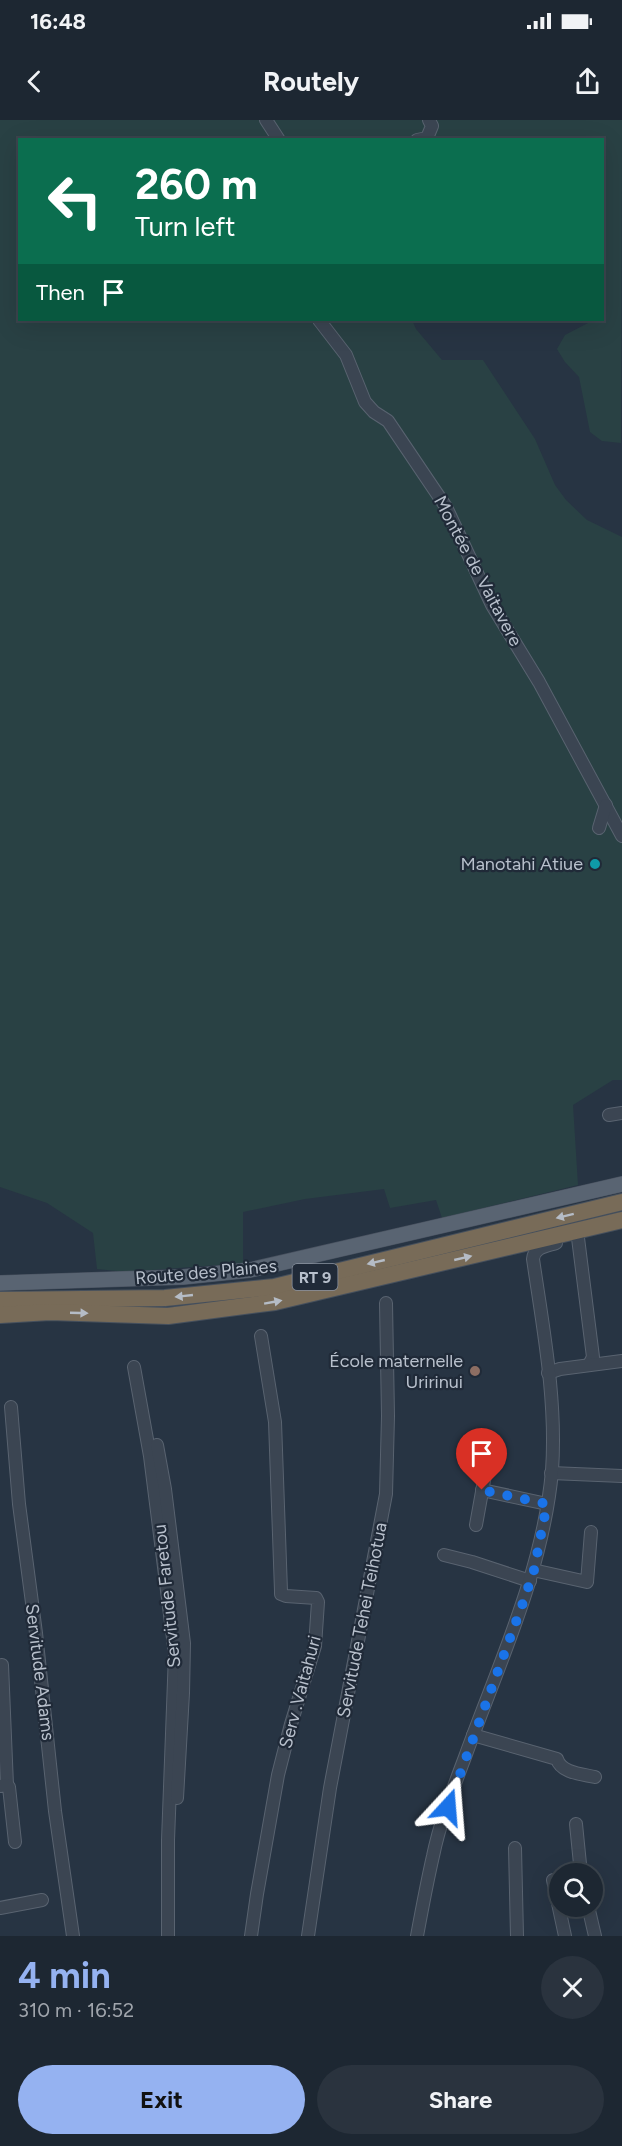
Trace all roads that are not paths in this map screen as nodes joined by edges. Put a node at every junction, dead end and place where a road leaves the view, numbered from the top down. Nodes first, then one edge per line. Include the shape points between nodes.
1 (266, 120) edge
2 (429, 120) edge
3 (278, 138) edge
4 (427, 138) edge
5 (320, 321) edge
6 (606, 805) junction
7 (599, 828) dead end
8 (622, 836) edge
9 (622, 1113) edge
10 (609, 1115) dead end
11 (622, 1184) edge
12 (622, 1202) edge
13 (622, 1220) edge
14 (622, 1228) edge
15 (578, 1238) junction
16 (0, 1283) edge
17 (0, 1300) edge
18 (386, 1303) dead end
19 (0, 1315) edge
20 (261, 1336) dead end
21 (622, 1361) edge
22 (589, 1365) junction
23 (134, 1366) dead end
24 (622, 1366) edge
25 (549, 1377) junction
26 (11, 1407) dead end
27 (149, 1409) dead end
28 (487, 1464) dead end
29 (551, 1473) junction
30 (622, 1476) edge
31 (482, 1490) junction
32 (547, 1504) junction
33 (476, 1525) dead end
34 (591, 1532) dead end
35 (444, 1555) dead end
36 (532, 1575) junction
37 (2, 1665) dead end
38 (473, 1735) junction
39 (595, 1777) dead end
40 (4, 1786) edge
41 (576, 1824) dead end
42 (15, 1842) dead end
43 (515, 1848) dead end
44 (580, 1863) edge
45 (42, 1900) dead end
46 (0, 1908) edge
47 (561, 1917) edge
48 (591, 1917) edge
49 (74, 1936) edge
50 (168, 1936) edge
51 (175, 1936) edge
52 (251, 1936) edge
53 (308, 1936) edge
54 (417, 1936) edge
55 (517, 1936) edge
56 (565, 1936) edge
57 (595, 1936) edge

1 - 3 street
2 - 4 street via 432,126
5 - 6 street, Montée de Vaitavere via 346,355 365,402 388,421 446,507 498,615
6 - 7 street
6 - 8 street, Montée de Vaitavere
9 - 10 street
11 - 16 main road, Route des Plaines via 250,1270 183,1277
12 -> 17 highway, Route des Plaines / RT 9 via 274,1287 165,1298
19 -> 13 highway, Route des Plaines / RT 9 via 50,1312 168,1316 275,1302
14 - 15 street
15 - 22 street via 593,1358
15 - 25 street via 546,1246 536,1251 533,1259
18 - 53 street, Servitude Tehei Teihotua via 386,1494 328,1797
20 - 52 street, Serv .Vaitahuri via 275,1422 280,1591 286,1596 316,1598 318,1602 315,1646 278,1775
21 - 22 street
22 - 25 street via 554,1371
23 - 50 street, Servitude Faretou via 150,1456 175,1654
24 - 25 street
25 - 29 street via 553,1424
26 - 49 street, Servitude Adams via 55,1811
27 - 51 street, Servitude Faretou via 165,1489 184,1643 174,1852
28 - 31 street
29 - 30 street
29 - 32 street
31 - 32 street
31 - 33 street
32 - 36 street
34 - 36 street via 587,1582
35 - 36 street
36 - 38 street
37 - 40 street
38 - 39 street via 557,1759 566,1770
38 - 54 street via 433,1855
40 - 42 street via 10,1790
41 - 44 street
43 - 55 street
45 - 46 street
47 - 56 street
48 - 57 street

